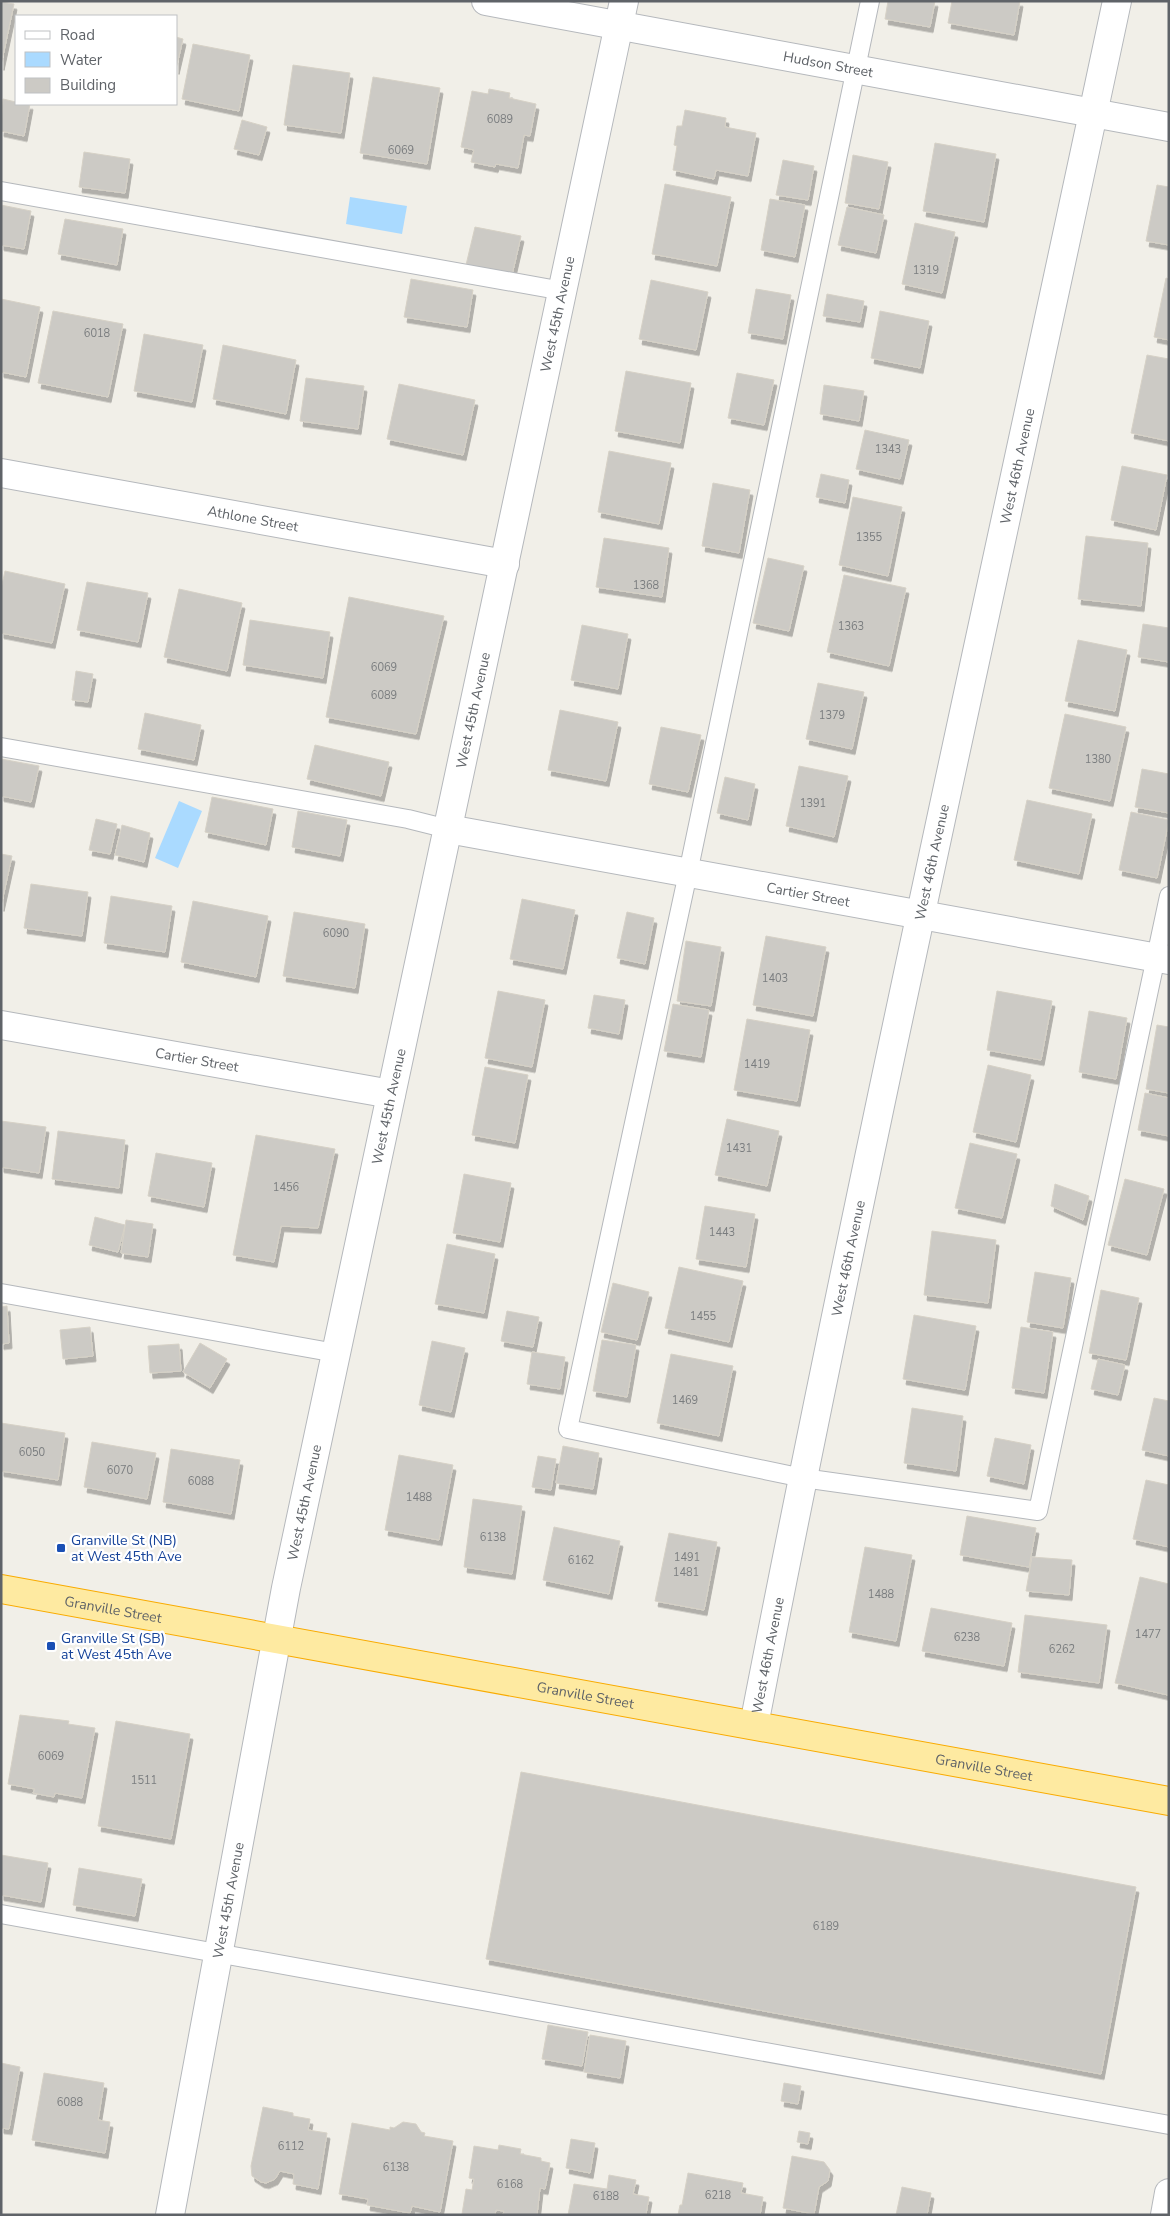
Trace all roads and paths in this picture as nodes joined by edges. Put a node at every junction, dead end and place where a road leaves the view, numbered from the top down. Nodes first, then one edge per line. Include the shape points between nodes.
1 (486, 1) edge
2 (870, 1) edge
3 (1117, 1) edge
4 (622, 13) edge
5 (857, 69) junction
6 (1093, 114) junction
7 (1169, 127) edge
8 (1, 191) edge
9 (563, 291) junction
10 (1, 473) edge
11 (504, 564) junction
12 (1, 747) edge
13 (448, 830) junction
14 (688, 873) junction
15 (1169, 896) edge
16 (920, 915) junction
17 (1162, 959) edge
18 (1, 1025) edge
19 (391, 1094) junction
20 (1, 1293) edge
21 (336, 1353) junction
22 (803, 1478) junction
23 (1, 1590) edge
24 (276, 1640) junction
25 (754, 1725) junction
26 (1169, 1801) edge
27 (1, 1914) edge
28 (218, 1954) junction
29 (1169, 2125) edge
30 (1169, 2193) edge
31 (170, 2215) edge
32 (1165, 2215) edge

1 - 4 street, Hudson Street
2 - 5 lane
3 - 6 street, West 46th Avenue
4 - 5 street, Hudson Street
4 - 9 street, West 45th Avenue
5 - 6 street, Hudson Street
5 - 14 lane
6 - 7 street, Hudson Street
6 - 16 street, West 46th Avenue
8 - 9 lane
9 - 11 street, West 45th Avenue
10 - 11 street, Athlone Street
11 - 13 street, West 45th Avenue
12 - 13 lane via 408,819
13 - 14 street, Cartier Street
13 - 19 street, West 45th Avenue
14 - 16 street, Cartier Street
14 - 22 lane via 568,1429
15 - 17 lane
16 - 17 street, Cartier Street
16 - 22 street, West 46th Avenue
17 - 22 lane via 1038,1511
18 - 19 street, Cartier Street
19 - 21 street, West 45th Avenue
20 - 21 lane
21 - 24 street, West 45th Avenue
22 - 25 street, West 46th Avenue
23 - 24 highway, Granville Street
24 - 25 highway, Granville Street
24 - 28 street, West 45th Avenue
25 - 26 highway, Granville Street
27 - 28 lane
28 - 29 lane
28 - 31 street, West 45th Avenue
30 - 32 street

